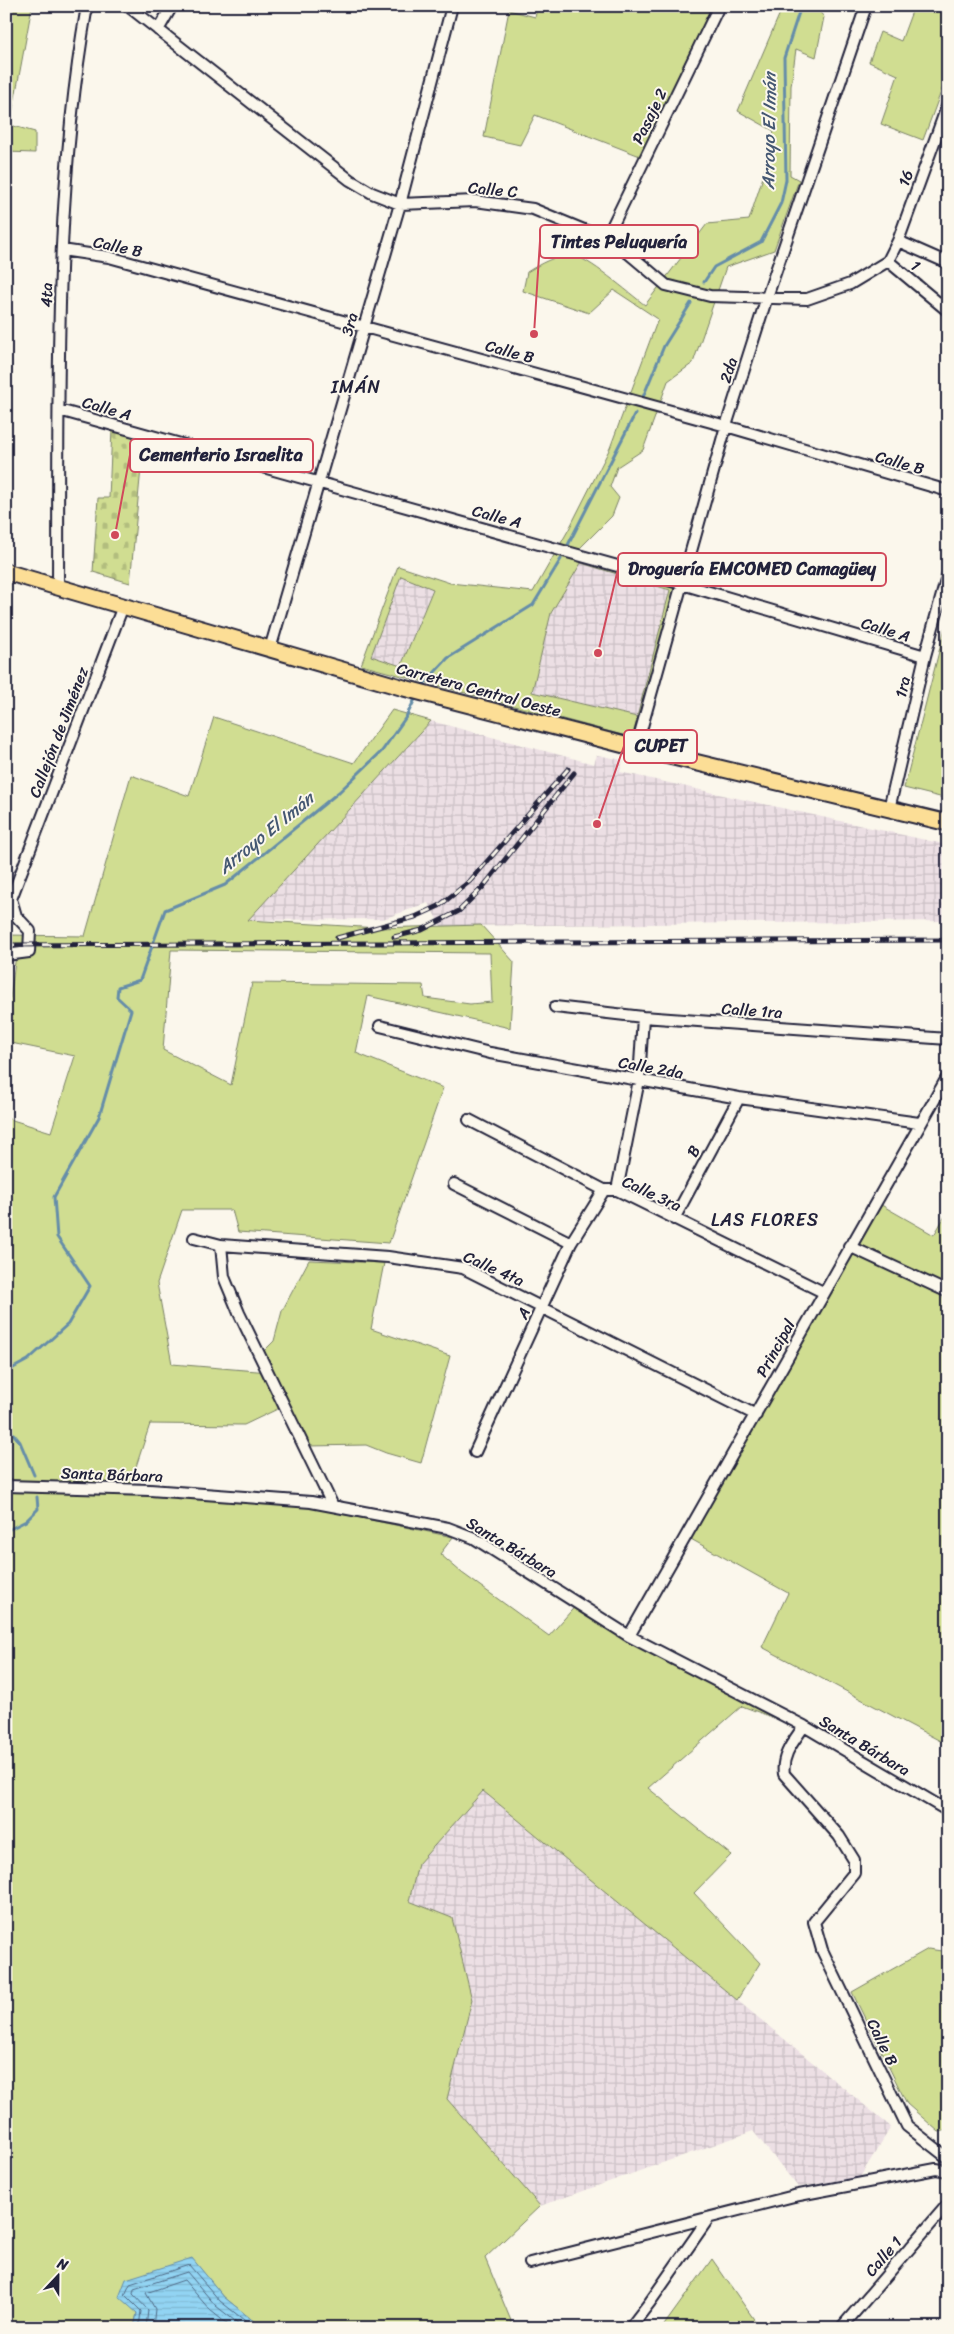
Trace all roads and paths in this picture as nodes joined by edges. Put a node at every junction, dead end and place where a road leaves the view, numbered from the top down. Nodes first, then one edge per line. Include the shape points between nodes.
1 (87, 6) edge
2 (128, 6) edge
3 (172, 6) edge
4 (452, 6) edge
5 (719, 6) edge
6 (866, 6) edge
7 (158, 30) junction
8 (948, 104) edge
9 (400, 204) junction
10 (606, 239) junction
11 (898, 241) junction
12 (62, 250) junction
13 (888, 261) junction
14 (948, 263) edge
15 (767, 297) junction
16 (948, 311) edge
17 (364, 326) junction
18 (59, 410) junction
19 (726, 426) junction
20 (319, 483) junction
21 (948, 491) edge
22 (6, 572) edge
23 (948, 573) edge
24 (682, 584) junction
25 (58, 586) junction
26 (124, 606) junction
27 (270, 649) junction
28 (925, 656) junction
29 (636, 748) junction
30 (889, 809) junction
31 (948, 823) edge
32 (6, 955) edge
33 (555, 1006) dead end
34 (643, 1017) junction
35 (380, 1026) dead end
36 (948, 1039) edge
37 (948, 1076) edge
38 (639, 1080) junction
39 (739, 1098) junction
40 (469, 1120) dead end
41 (919, 1123) junction
42 (454, 1184) dead end
43 (604, 1190) junction
44 (617, 1190) junction
45 (674, 1219) junction
46 (194, 1238) dead end
47 (571, 1243) junction
48 (221, 1245) junction
49 (849, 1246) junction
50 (823, 1292) junction
51 (948, 1292) edge
52 (542, 1306) junction
53 (756, 1415) junction
54 (475, 1452) dead end
55 (6, 1486) edge
56 (333, 1506) junction
57 (629, 1636) junction
58 (804, 1726) junction
59 (948, 1811) edge
60 (948, 2158) edge
61 (948, 2171) edge
62 (948, 2204) edge
63 (708, 2219) junction
64 (530, 2263) dead end
65 (630, 2328) edge
66 (841, 2328) edge

1 - 12 street, 4ta via 75,76
2 - 7 street, Calle C
3 - 7 street
4 - 9 street, 3ra
5 - 10 street, Pasaje 2
6 - 15 street, 2da
7 - 9 street, Calle C via 350,180
8 - 11 street, 16
9 - 10 street, Calle C via 475,200 532,208
9 - 17 street, 3ra
10 - 15 street, Calle C via 666,284 710,296
11 - 13 street, 16
11 - 14 street
12 - 17 street, Calle B via 109,257
12 - 18 street, 4ta
13 - 15 street, Calle C via 850,284 807,298
13 - 16 street, 1
15 - 19 street, 2da
17 - 19 street, Calle B
17 - 20 street, 3ra
18 - 20 street, Calle A
18 - 25 street, 4ta
19 - 21 street, Calle B
19 - 24 street, 2da
20 - 24 street, Calle A
20 - 27 street, 3ra
22 - 25 main road, Carretera Central Oeste
23 - 28 street, 1ra
24 - 28 street, Calle A
24 - 29 street, 2da
25 - 26 main road, Carretera Central Oeste
26 - 27 main road, Carretera Central Oeste
26 - 32 street, Callejón de Jiménez via 11,899 16,916 30,931 29,952
27 - 29 main road, Carretera Central Oeste via 404,688
28 - 30 street, 1ra
29 - 30 main road, Carretera Central Oeste
30 - 31 main road, Carretera Central Oeste
33 - 34 street, Calle 1ra
34 - 36 street, Calle 1ra
34 - 38 street
35 - 38 street, Calle 2da via 490,1053
37 - 41 street, Principal
38 - 39 street, Calle 2da
38 - 44 street
39 - 41 street, Calle 2da
39 - 45 street, B
40 - 43 street, Calle 3ra
41 - 49 street, Principal
42 - 47 street
43 - 44 street, Calle 3ra
43 - 47 street, A
44 - 45 street, Calle 3ra
45 - 50 street, Calle 3ra
46 - 48 street, Calle 4ta
47 - 52 street, A
48 - 52 street, Calle 4ta via 388,1257 464,1268
48 - 56 street via 224,1277 238,1313
49 - 50 street, Principal
49 - 51 street
50 - 53 street, Principal
52 - 53 street, Calle 4ta
52 - 54 street, A
53 - 57 street, Principal
55 - 56 street, Santa Bárbara via 150,1490
56 - 57 street, Santa Bárbara via 448,1528 474,1538
57 - 58 street, Santa Bárbara
58 - 59 street, Santa Bárbara
58 - 60 street, Calle B via 787,1752 784,1774 839,1836 854,1860 854,1873 814,1922 822,1950 907,2126
61 - 63 street via 936,2169 866,2181
62 - 66 street, Calle 1
63 - 64 street
63 - 65 street

